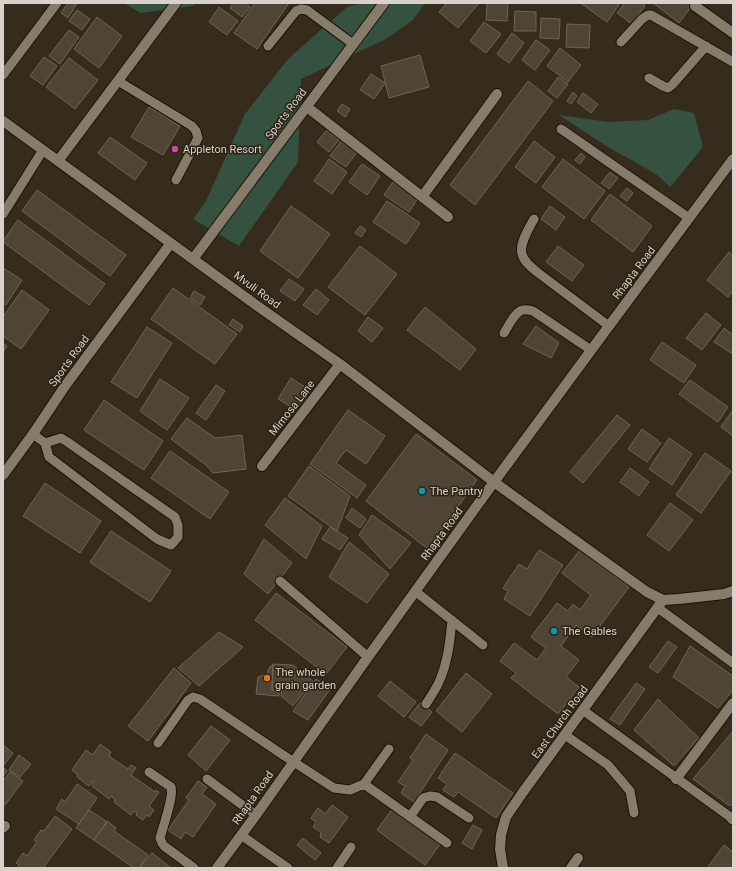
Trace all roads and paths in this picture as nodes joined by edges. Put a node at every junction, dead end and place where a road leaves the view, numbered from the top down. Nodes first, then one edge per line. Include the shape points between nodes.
1 (57, 3) edge
2 (176, 3) edge
3 (384, 3) edge
4 (695, 6) dead end
5 (733, 32) edge
6 (621, 42) dead end
7 (353, 44) junction
8 (268, 46) dead end
9 (706, 46) junction
10 (733, 62) edge
11 (3, 75) edge
12 (649, 78) dead end
13 (118, 81) junction
14 (497, 94) dead end
15 (307, 107) junction
16 (3, 121) edge
17 (560, 129) dead end
18 (43, 150) junction
19 (733, 160) edge
20 (58, 161) junction
21 (176, 180) dead end
22 (422, 197) junction
23 (3, 214) edge
24 (448, 217) dead end
25 (689, 218) junction
26 (534, 219) dead end
27 (171, 242) junction
28 (193, 259) junction
29 (609, 326) junction
30 (504, 333) dead end
31 (591, 350) junction
32 (340, 364) junction
33 (33, 434) junction
34 (45, 443) junction
35 (262, 466) dead end
36 (3, 475) edge
37 (494, 482) junction
38 (280, 581) dead end
39 (733, 590) edge
40 (415, 591) junction
41 (661, 604) junction
42 (452, 620) junction
43 (483, 645) dead end
44 (368, 657) junction
45 (733, 663) edge
46 (733, 703) edge
47 (426, 704) dead end
48 (584, 710) junction
49 (565, 735) junction
50 (158, 743) dead end
51 (389, 749) dead end
52 (294, 761) junction
53 (149, 772) dead end
54 (207, 779) dead end
55 (676, 779) junction
56 (364, 784) junction
57 (634, 813) dead end
58 (256, 815) junction
59 (410, 817) junction
60 (469, 818) dead end
61 (733, 818) edge
62 (241, 835) junction
63 (447, 843) dead end
64 (351, 847) dead end
65 (578, 858) dead end
66 (194, 868) edge
67 (217, 868) edge
68 (288, 868) edge
69 (337, 868) edge
70 (503, 868) edge
71 (571, 868) edge

1 - 11 lane
2 - 13 street
3 - 7 street, Sports Road
4 - 5 street
6 - 9 lane via 642,19 651,15
7 - 8 lane via 307,10 301,9 296,11
7 - 15 street, Sports Road
9 - 10 lane
9 - 12 lane via 672,86 668,88
13 - 20 street
13 - 21 lane via 192,126 196,131 198,138
14 - 22 street
15 - 22 street
15 - 28 street, Sports Road
16 - 18 street, Mvuli Road
17 - 25 lane
18 - 20 street, Mvuli Road
18 - 23 lane
19 - 25 street, Rhapta Road
20 - 27 street, Mvuli Road
22 - 24 street
25 - 29 street, Rhapta Road
26 - 29 lane via 521,248 522,255 529,265
27 - 28 street, Mvuli Road
27 - 33 street, Sports Road via 65,386
28 - 32 street, Mvuli Road
29 - 31 street, Rhapta Road
30 - 31 lane via 521,310 533,311
31 - 37 street, Rhapta Road
32 - 35 street, Mimosa Lane
32 - 37 street, Mvuli Road
33 - 34 lane
33 - 36 street, Sports Road
34 - 34 lane via 49,457 157,539 171,545 178,537 175,517 66,441 60,438
37 - 40 street, Rhapta Road
37 - 41 street
38 - 44 lane
39 - 41 street via 724,594 679,599
40 - 42 lane
40 - 44 street, Rhapta Road
41 - 45 lane
41 - 48 street, East Church Road
42 - 43 lane
42 - 47 lane via 446,665
44 - 52 street, Rhapta Road
46 - 55 street
48 - 49 street, East Church Road
48 - 55 lane
49 - 57 lane via 608,765 617,775 630,791
49 - 70 street, East Church Road via 506,817 500,849
50 - 52 lane via 188,700 193,697 200,699
51 - 56 lane
52 - 56 lane via 334,788 350,790
52 - 58 street, Rhapta Road
53 - 66 lane via 172,790 160,838 162,843
54 - 58 lane
55 - 61 lane
56 - 59 lane
58 - 62 street, Rhapta Road
59 - 60 lane via 423,798 430,796 437,797
59 - 63 lane
62 - 67 street, Rhapta Road
62 - 68 lane
64 - 69 lane
65 - 71 street

